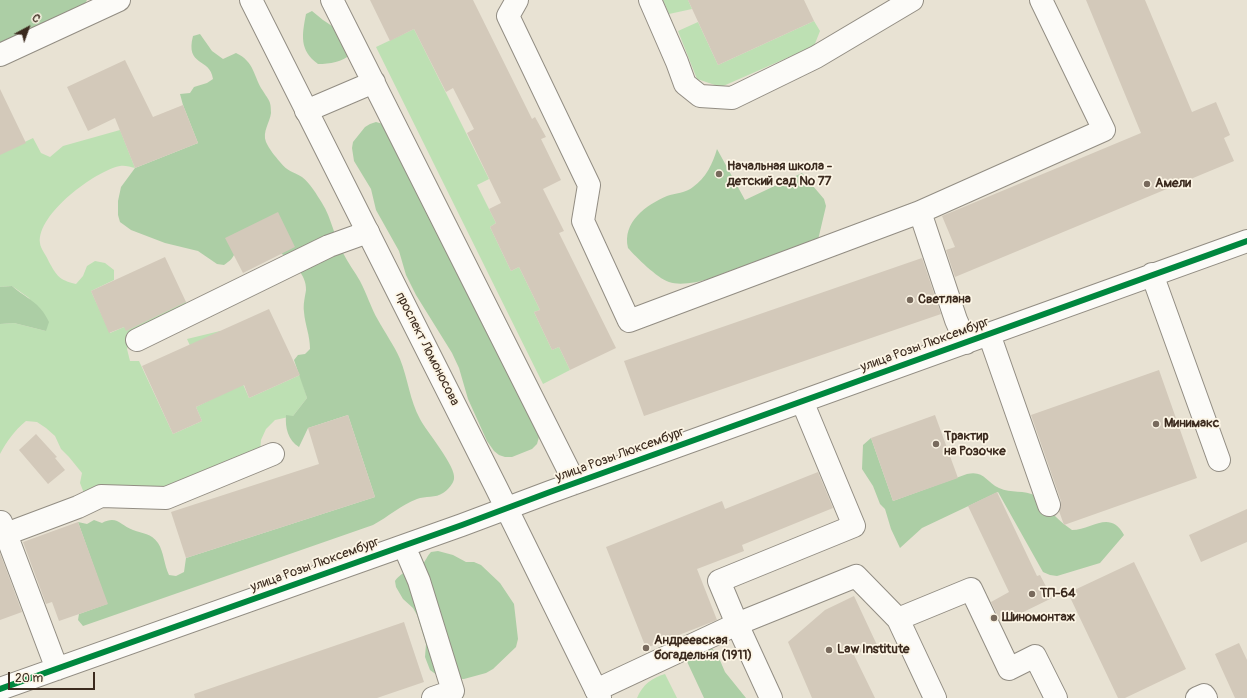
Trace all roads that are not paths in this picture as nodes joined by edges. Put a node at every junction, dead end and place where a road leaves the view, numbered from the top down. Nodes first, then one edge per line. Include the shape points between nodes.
1 (119, 0) edge
2 (251, 0) edge
3 (332, 0) edge
4 (517, 0) edge
5 (650, 0) edge
6 (912, 0) edge
7 (1041, 0) edge
8 (0, 55) edge
9 (374, 82) junction
10 (306, 111) junction
11 (920, 212) junction
12 (368, 232) junction
13 (1247, 241) edge
14 (1152, 274) junction
15 (989, 334) junction
16 (137, 340) dead end
17 (966, 342) junction
18 (802, 401) junction
19 (273, 454) dead end
20 (1219, 460) dead end
21 (575, 483) junction
22 (1048, 505) dead end
23 (507, 509) junction
24 (3, 528) edge
25 (404, 546) junction
26 (898, 618) junction
27 (737, 624) junction
28 (57, 669) junction
29 (0, 689) edge
30 (598, 694) edge
31 (433, 698) edge
32 (771, 698) edge
33 (935, 698) edge
34 (1056, 698) edge
35 (1197, 698) edge
36 (1206, 698) edge

1 - 8 street
2 - 10 street, проспект Ломоносова
3 - 9 street
4 - 11 street via 508,16 589,185 583,221 629,322
5 - 6 street via 685,84 700,96 732,98 816,57
7 - 11 street via 1104,130
9 - 10 street
9 - 21 street
10 - 12 street, проспект Ломоносова
11 - 17 street via 956,320
12 - 16 street via 329,246
12 - 23 street, проспект Ломоносова
13 - 14 street, улица Розы Люксембург
14 - 15 street, улица Розы Люксембург
14 - 20 street
15 - 17 street, улица Розы Люксембург
15 - 22 street
17 - 18 street, улица Розы Люксембург
18 - 21 street, улица Розы Люксембург
18 - 27 street via 854,526 719,581
19 - 24 street via 166,498 101,496 78,507
21 - 23 street, улица Розы Люксембург
23 - 25 street, улица Розы Люксембург
23 - 30 street, проспект Ломоносова
24 - 28 street
25 - 28 street, улица Розы Люксембург
25 - 31 street via 420,581 452,691
26 - 27 street via 856,576
26 - 33 street
26 - 34 street via 971,589 1009,669 1036,656
27 - 30 street
27 - 32 street
28 - 29 street, улица Розы Люксембург
35 - 36 street via 1204,695

